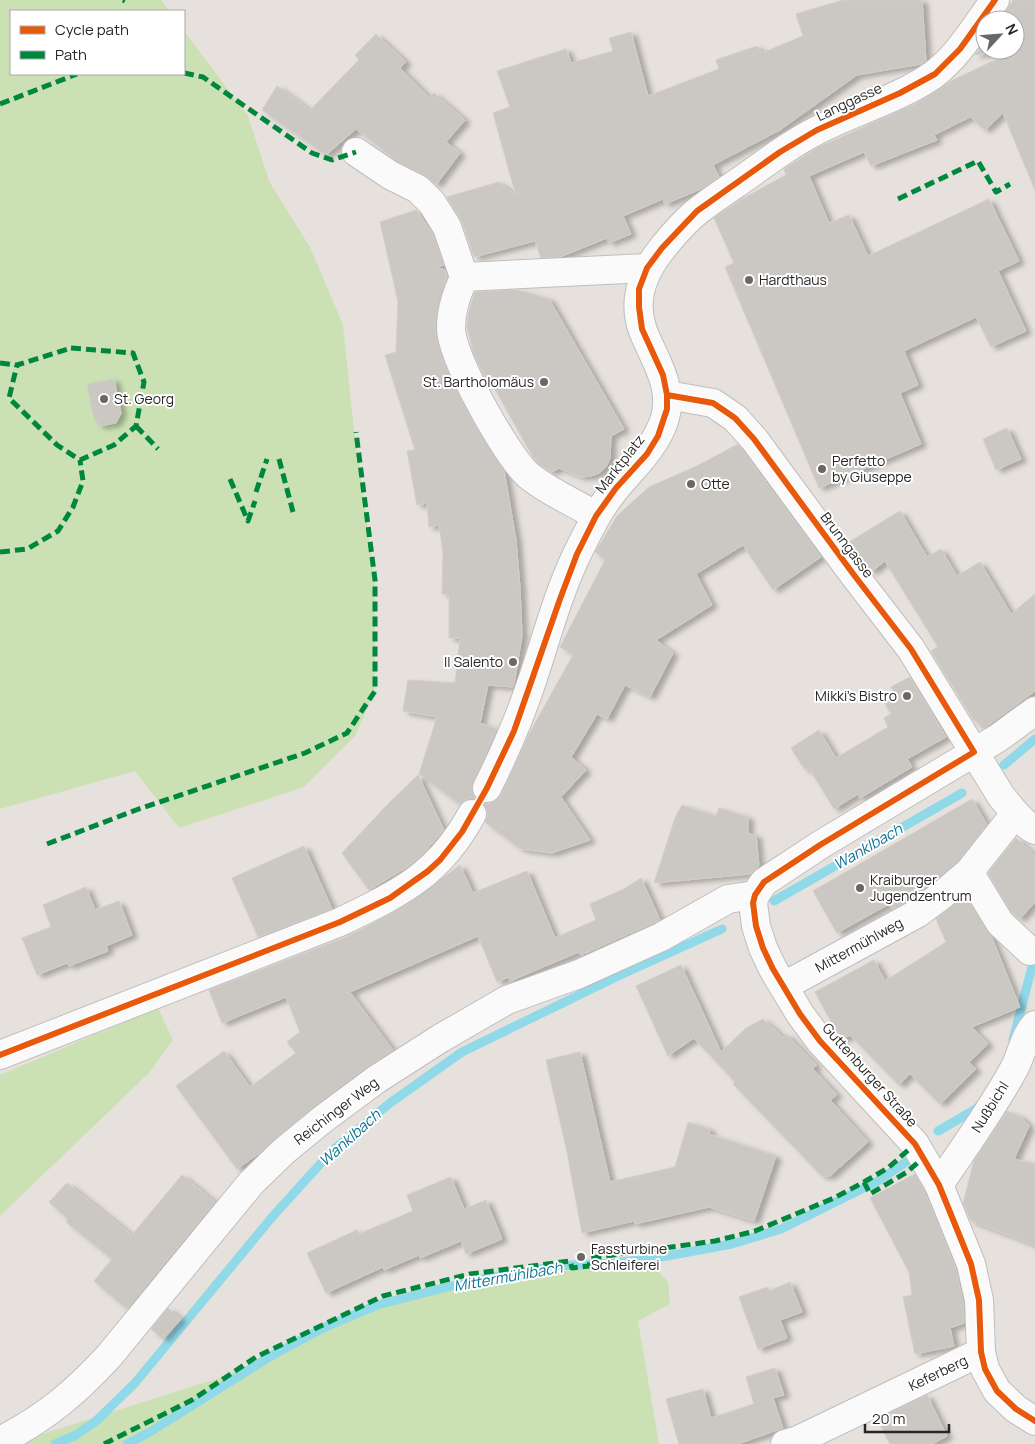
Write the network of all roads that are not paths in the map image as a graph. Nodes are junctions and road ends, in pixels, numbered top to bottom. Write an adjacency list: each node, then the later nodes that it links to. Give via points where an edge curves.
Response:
1 (995, 0): 3 (street, Langgasse, via 960,48 935,74 817,130)
2 (356, 152): 5 (street, via 418,189 432,203 447,227)
3 (697, 211): 4 (street, Marktplatz)
4 (647, 268): 5 (street); 6 (street, Marktplatz, via 639,289 642,329 663,375)
5 (464, 277): 7 (street, via 454,300 451,330 473,390 509,451 527,474)
6 (667, 395): 7 (street, Marktplatz, via 667,409 658,436); 9 (street, Brunngasse, via 713,403 735,418 754,439 911,649)
7 (596, 516): 10 (street, Marktplatz, via 577,554 514,730)
8 (1035, 711): 9 (street)
9 (974, 752): 12 (street, Mittermühlweg, via 1001,796); 14 (street, via 820,845 764,882)
10 (487, 788)
11 (472, 814): 18 (street, via 440,860 390,898 340,922)
12 (1025, 822): 13 (street, Mittermühlweg)
13 (969, 872): 15 (street, via 1000,923); 16 (street, Mittermühlweg, via 918,913)
14 (755, 895): 16 (street, Guttenburger Straße, via 756,926 763,948); 22 (street, Reichinger Weg, via 728,900 661,937 579,974 507,1000 377,1079 284,1151 251,1183 88,1379 56,1407)
15 (1030, 950)
16 (784, 986): 19 (street, Guttenburger Straße, via 820,1041 915,1144)
17 (1035, 1026): 19 (street, Nußbichl, via 984,1119)
18 (0, 1055)
19 (939, 1185): 20 (street, Guttenburger Straße, via 971,1264 979,1300)
20 (981, 1352): 21 (street, Guttenburger Straße, via 984,1369 997,1391); 23 (street, Keferberg)
21 (1035, 1421)
22 (0, 1441)
23 (785, 1444)

